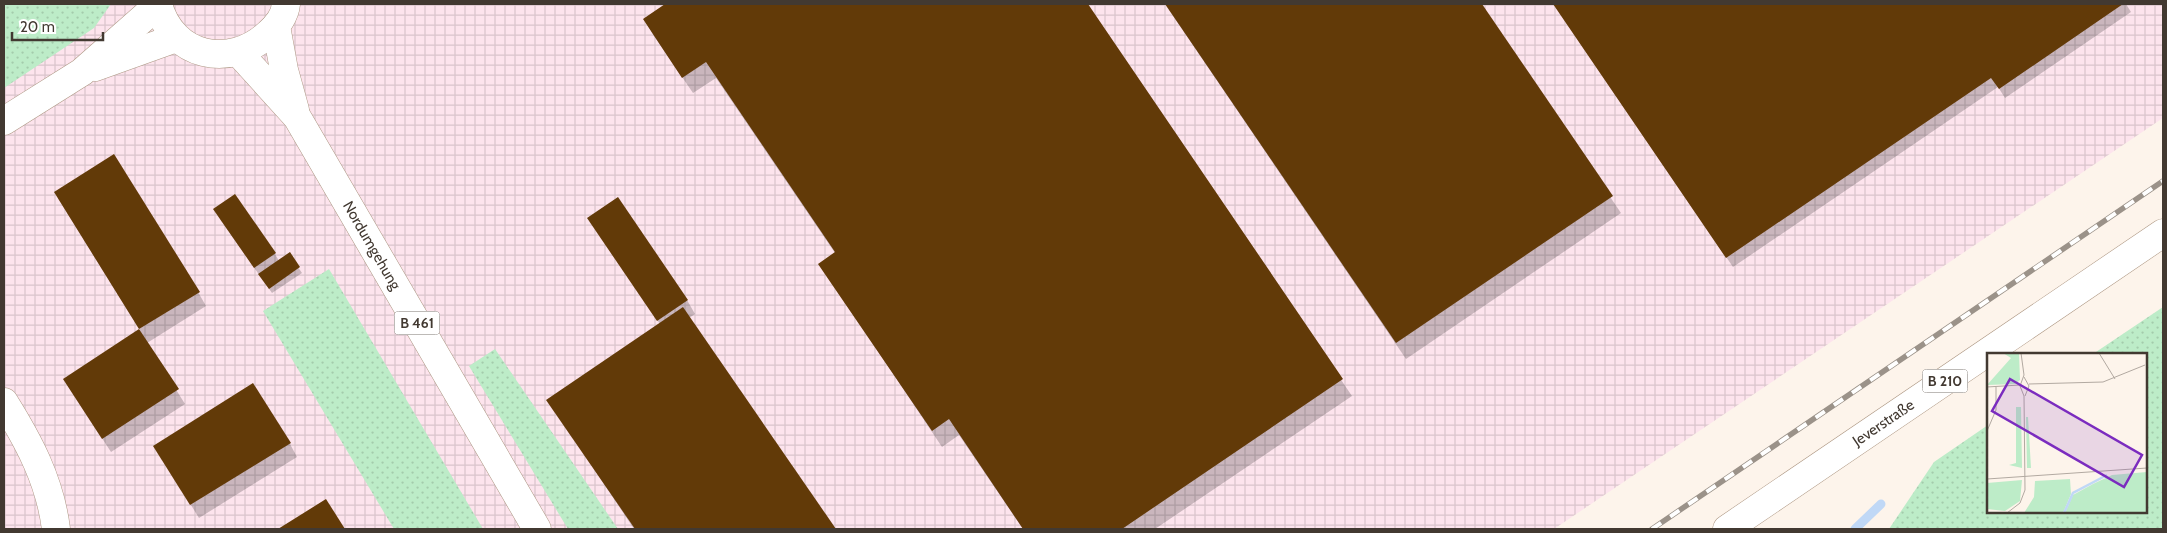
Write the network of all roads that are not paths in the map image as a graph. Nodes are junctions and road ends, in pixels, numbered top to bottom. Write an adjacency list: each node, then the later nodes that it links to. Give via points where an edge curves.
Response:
1 (158, 4): 3 (main road, Nordumgehung, via 165,23); 5 (main road)
2 (281, 15): 4 (main road, Nordumgehung, via 259,43); 6 (main road, Nordumgehung / B 461, via 284,70)
3 (176, 38): 4 (main road, Nordumgehung, via 198,50 218,55); 5 (main road)
4 (239, 53): 6 (main road, Nordumgehung / B 461)
5 (82, 72): 7 (main road)
6 (297, 117): 11 (main road, Nordumgehung / B 461)
7 (4, 121)
8 (2163, 233): 12 (main road, Jeverstraße / B 210)
9 (4, 402): 10 (main road, via 37,461 49,492)
10 (56, 529)
11 (537, 529)
12 (1727, 529)

